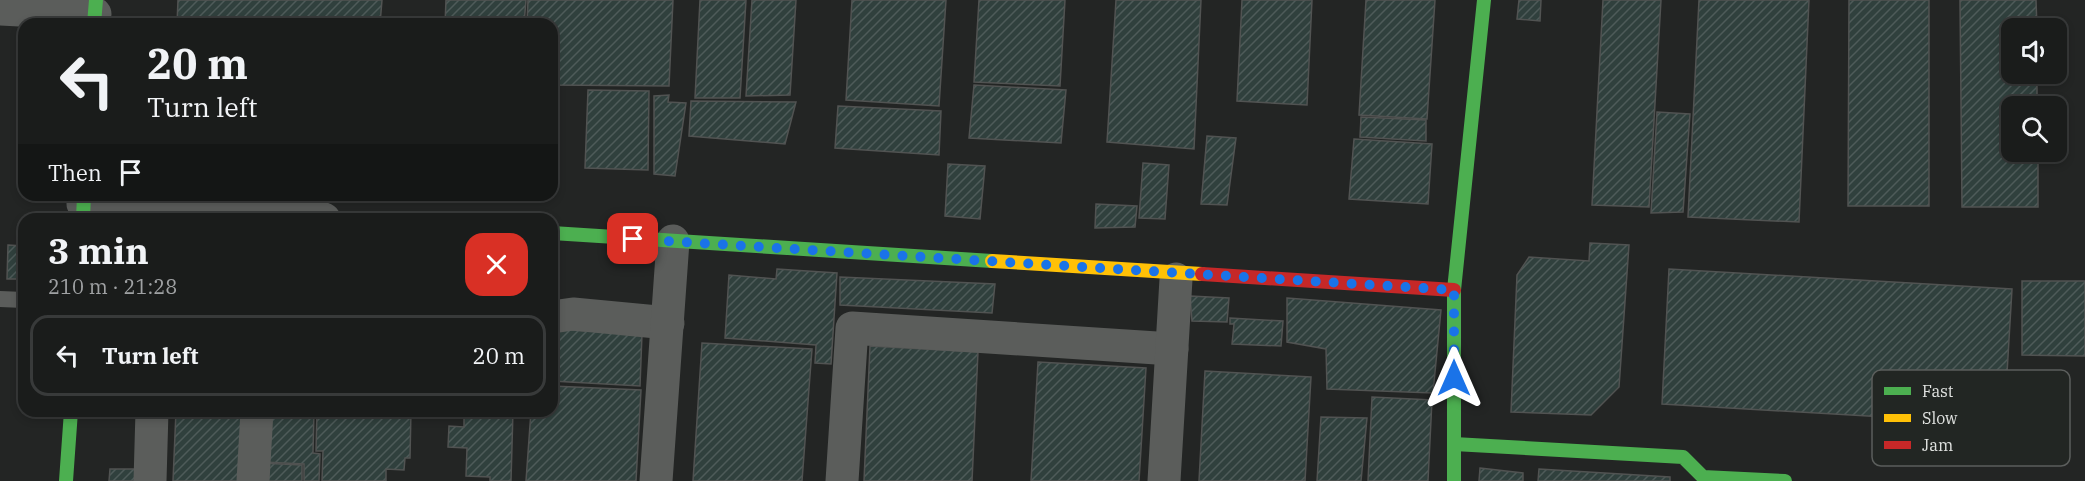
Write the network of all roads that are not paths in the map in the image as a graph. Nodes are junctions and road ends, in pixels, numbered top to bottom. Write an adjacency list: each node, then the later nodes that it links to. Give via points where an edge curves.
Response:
1 (1484, 0): 9 (street)
2 (0, 9): 3 (street)
3 (95, 13)
4 (83, 206): 5 (street)
5 (213, 213)
6 (558, 234): 7 (street)
7 (673, 241): 9 (street); 13 (street)
8 (1176, 279): 14 (street)
9 (1454, 290): 18 (street)
10 (0, 299): 11 (lane)
11 (18, 300)
12 (558, 316): 13 (street, via 573,314)
13 (668, 323): 22 (street)
14 (1172, 349): 23 (street, via 852,328); 24 (street)
15 (71, 417): 19 (street)
16 (152, 417): 20 (street)
17 (258, 417): 21 (street)
18 (1454, 444): 25 (street); 26 (street, via 1683,457 1703,477)
19 (66, 481)
20 (150, 481)
21 (253, 481)
22 (656, 481)
23 (842, 481)
24 (1164, 481)
25 (1454, 481)
26 (1785, 481)

